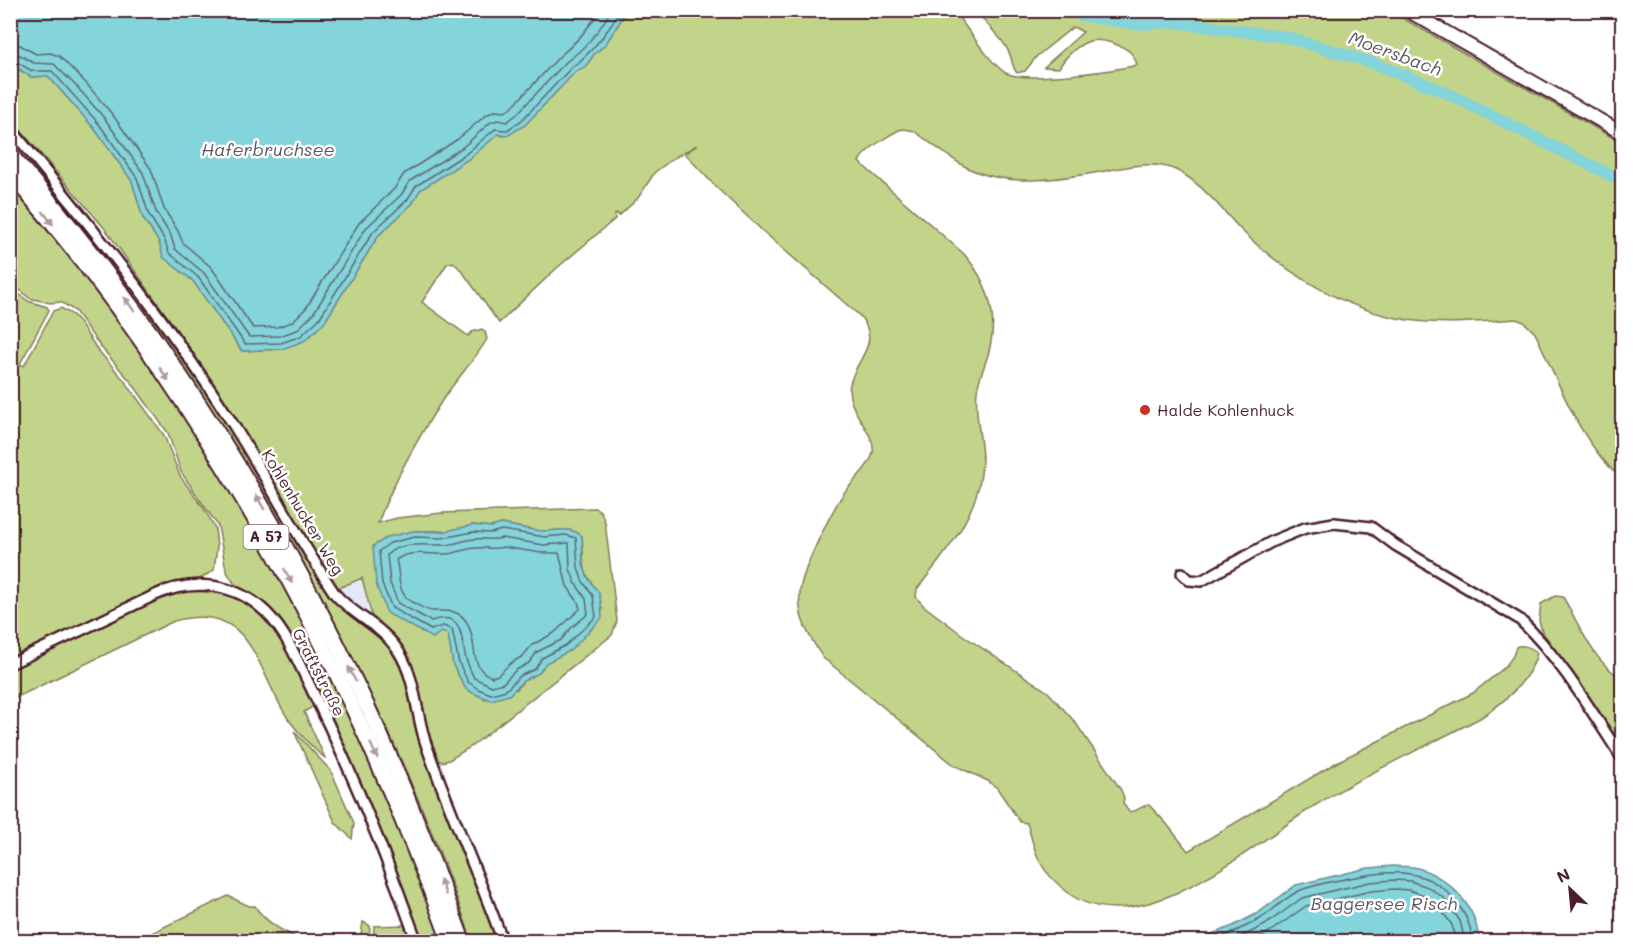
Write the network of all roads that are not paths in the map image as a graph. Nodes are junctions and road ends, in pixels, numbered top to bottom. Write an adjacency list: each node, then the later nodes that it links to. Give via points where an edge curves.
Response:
1 (1407, 10): 3 (main road)
2 (10, 128): 12 (street, Kohlenhucker Weg, via 111,249 194,364 335,594 379,629 399,652 408,671 427,748)
3 (1623, 133)
4 (10, 154): 11 (highway, A 57, one-way to 4, via 418,822 365,702 286,549 228,449 156,341)
5 (10, 173): 10 (highway, A 57, one-way to 10, via 92,273 162,371 277,556 326,648 383,770)
6 (1182, 573): 8 (street, via 1189,580 1200,581 1305,528 1334,523 1371,527 1519,619 1551,655)
7 (10, 664): 9 (street, Graftstraße, via 176,587 218,586 252,600 280,628 314,694 373,825)
8 (1623, 758)
9 (417, 942)
10 (450, 942)
11 (463, 942)
12 (503, 942)

